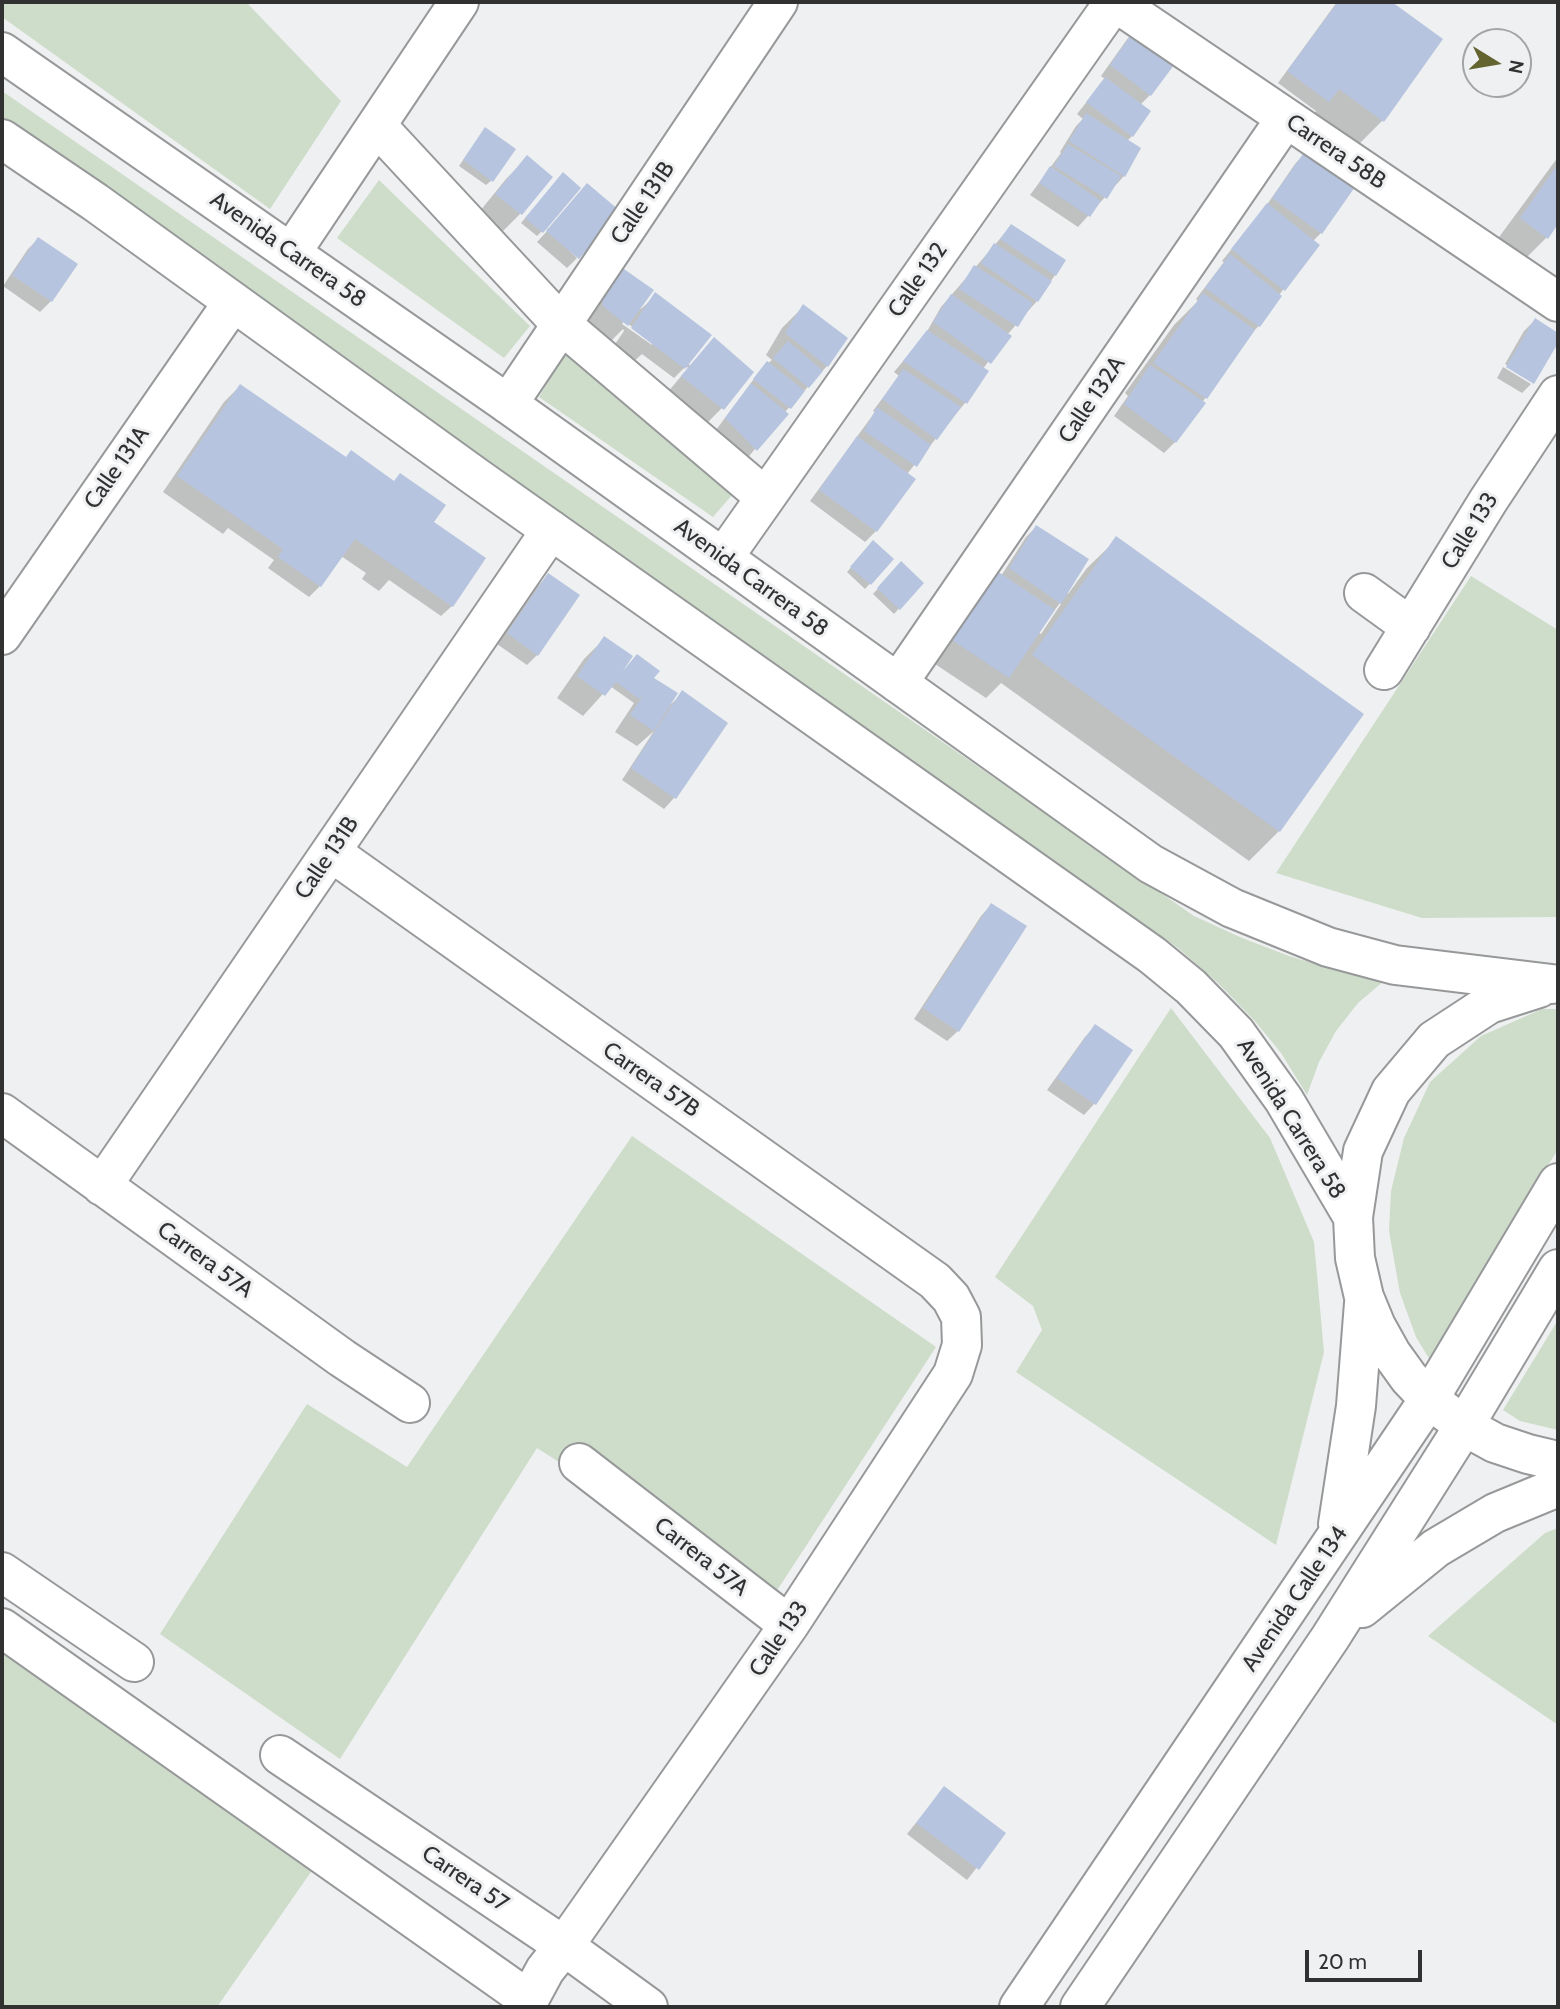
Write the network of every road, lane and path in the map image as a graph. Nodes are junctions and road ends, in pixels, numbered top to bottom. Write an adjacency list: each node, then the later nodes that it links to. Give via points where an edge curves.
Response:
1 (459, 2): 6 (street)
2 (778, 2): 11 (street, Calle 131B)
3 (1114, 2): 5 (street, Carrera 58B); 15 (street, Calle 132)
4 (2, 52): 8 (street, Avenida Carrera 58)
5 (1286, 118): 10 (street, Carrera 58B); 22 (street, Calle 132A)
6 (377, 126): 8 (street); 11 (street)
7 (2, 139): 9 (street, Avenida Carrera 58)
8 (291, 253): 13 (street, Avenida Carrera 58)
9 (233, 302): 16 (street, Avenida Carrera 58); 20 (street, Calle 131A)
10 (1558, 302)
11 (561, 324): 13 (street, Calle 131B); 15 (street)
12 (1558, 395): 14 (street, Calle 133)
13 (508, 404): 17 (street, Avenida Carrera 58)
14 (1545, 445): 19 (street, Calle 133)
15 (765, 497): 17 (street, Calle 132)
16 (551, 530): 23 (street, Calle 131B); 28 (street, Avenida Carrera 58, via 1153,955 1191,987 1236,1032 1284,1100)
17 (723, 558): 22 (street, Avenida Carrera 58)
18 (1364, 593): 19 (street)
19 (1410, 626): 21 (street, Calle 133)
20 (2, 635)
21 (1384, 670)
22 (898, 682): 24 (street, Avenida Carrera 58, via 1151,864 1232,908 1328,947 1395,965)
23 (331, 852): 27 (street, Calle 131B); 31 (street, Carrera 57B, via 935,1282)
24 (1555, 983): 28 (street, via 1489,1004 1434,1041 1391,1091 1363,1151)
25 (2, 1113): 27 (street, Carrera 57A)
26 (1558, 1183): 32 (street, Avenida Calle 134)
27 (102, 1186): 33 (street, Carrera 57A)
28 (1353, 1217): 30 (street, via 1354,1258)
29 (1558, 1269): 34 (street, Avenida Calle 134)
30 (1364, 1297): 32 (street, via 1391,1353); 38 (street, via 1356,1406)
31 (961, 1317): 40 (street, Calle 133, via 962,1345 953,1374)
32 (1429, 1399): 34 (street); 38 (street, Avenida Calle 134)
33 (410, 1403)
34 (1464, 1426): 35 (street, via 1495,1443); 42 (street, Avenida Calle 134)
35 (1558, 1461)
36 (579, 1463): 40 (street, Carrera 57A)
37 (1558, 1487): 42 (street, via 1495,1513 1436,1548)
38 (1335, 1539): 48 (street, Avenida Calle 134)
39 (2, 1572): 43 (street)
40 (789, 1625): 45 (street, Calle 133)
41 (2, 1628): 46 (street)
42 (1329, 1638): 49 (street, Avenida Calle 134)
43 (134, 1662)
44 (280, 1755): 45 (street, Carrera 57)
45 (564, 1946): 46 (street, Calle 133); 47 (street, Carrera 57)
46 (527, 2004)
47 (648, 2007)
48 (1019, 2007)
49 (1080, 2007)

